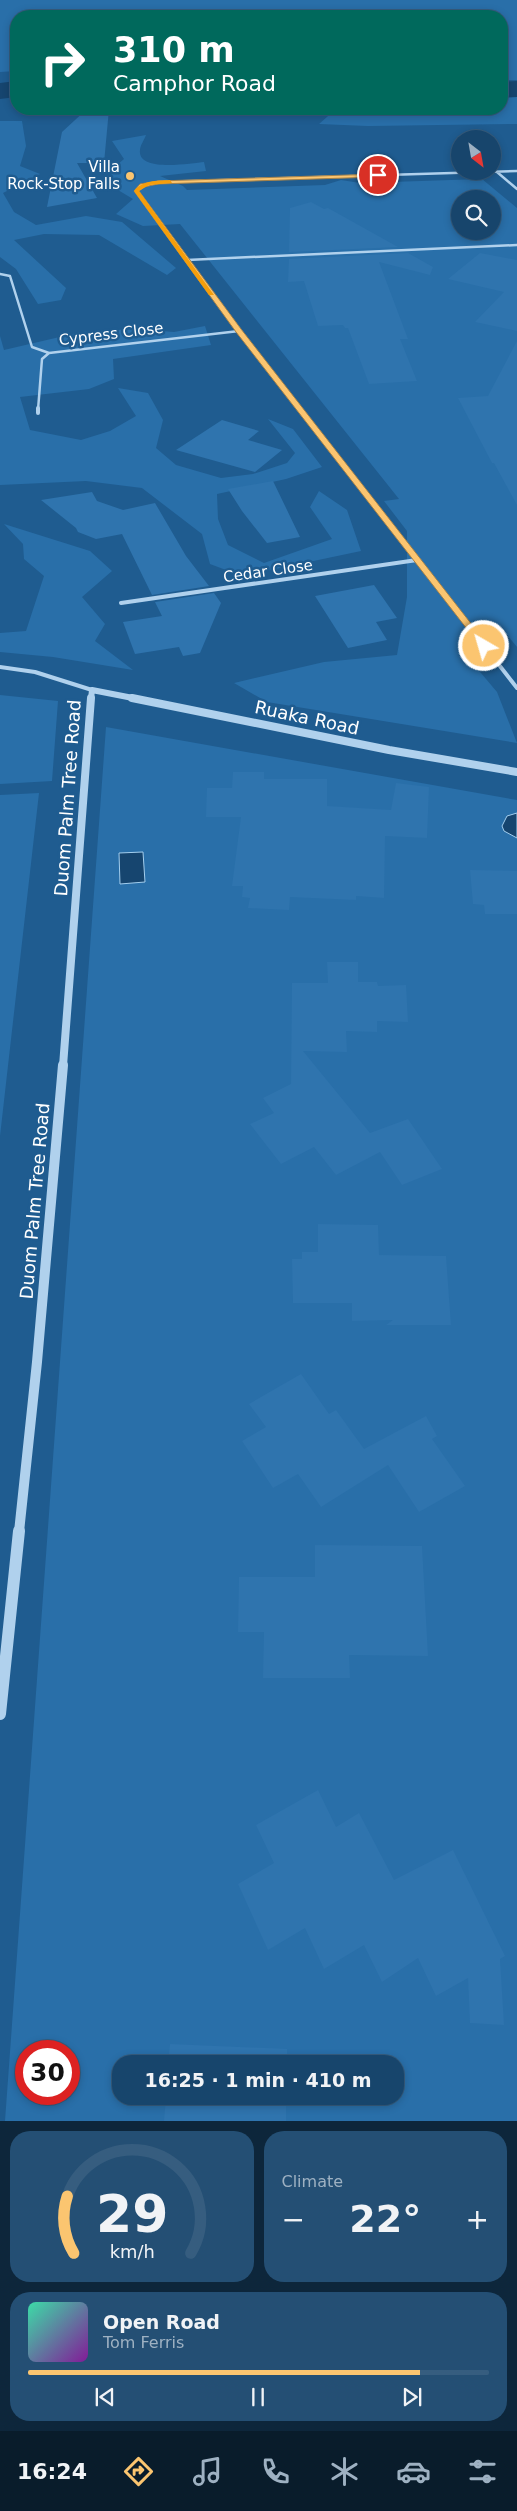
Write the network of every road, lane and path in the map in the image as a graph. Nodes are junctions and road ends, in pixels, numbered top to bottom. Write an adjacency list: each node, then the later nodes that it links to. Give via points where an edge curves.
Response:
1 (517, 171): 2 (street)
2 (501, 172)
3 (451, 173): 7 (street, via 158,182 142,186 136,191)
4 (501, 175): 5 (street)
5 (517, 189)
6 (517, 245): 7 (street)
7 (187, 260): 9 (street)
8 (0, 274): 10 (street, via 10,276 32,347)
9 (238, 331): 10 (street, Cypress Close); 12 (street)
10 (49, 353): 11 (street, Cypress Close, via 42,359)
11 (38, 413)
12 (417, 560): 13 (street, Cedar Close); 15 (street)
13 (122, 603)
14 (0, 667): 16 (street, via 35,672)
15 (517, 688)
16 (92, 690): 17 (street, Ruaka Road, via 389,750); 18 (street, Duom Palm Tree Road, via 39,1342)
17 (517, 772)
18 (0, 1714)

